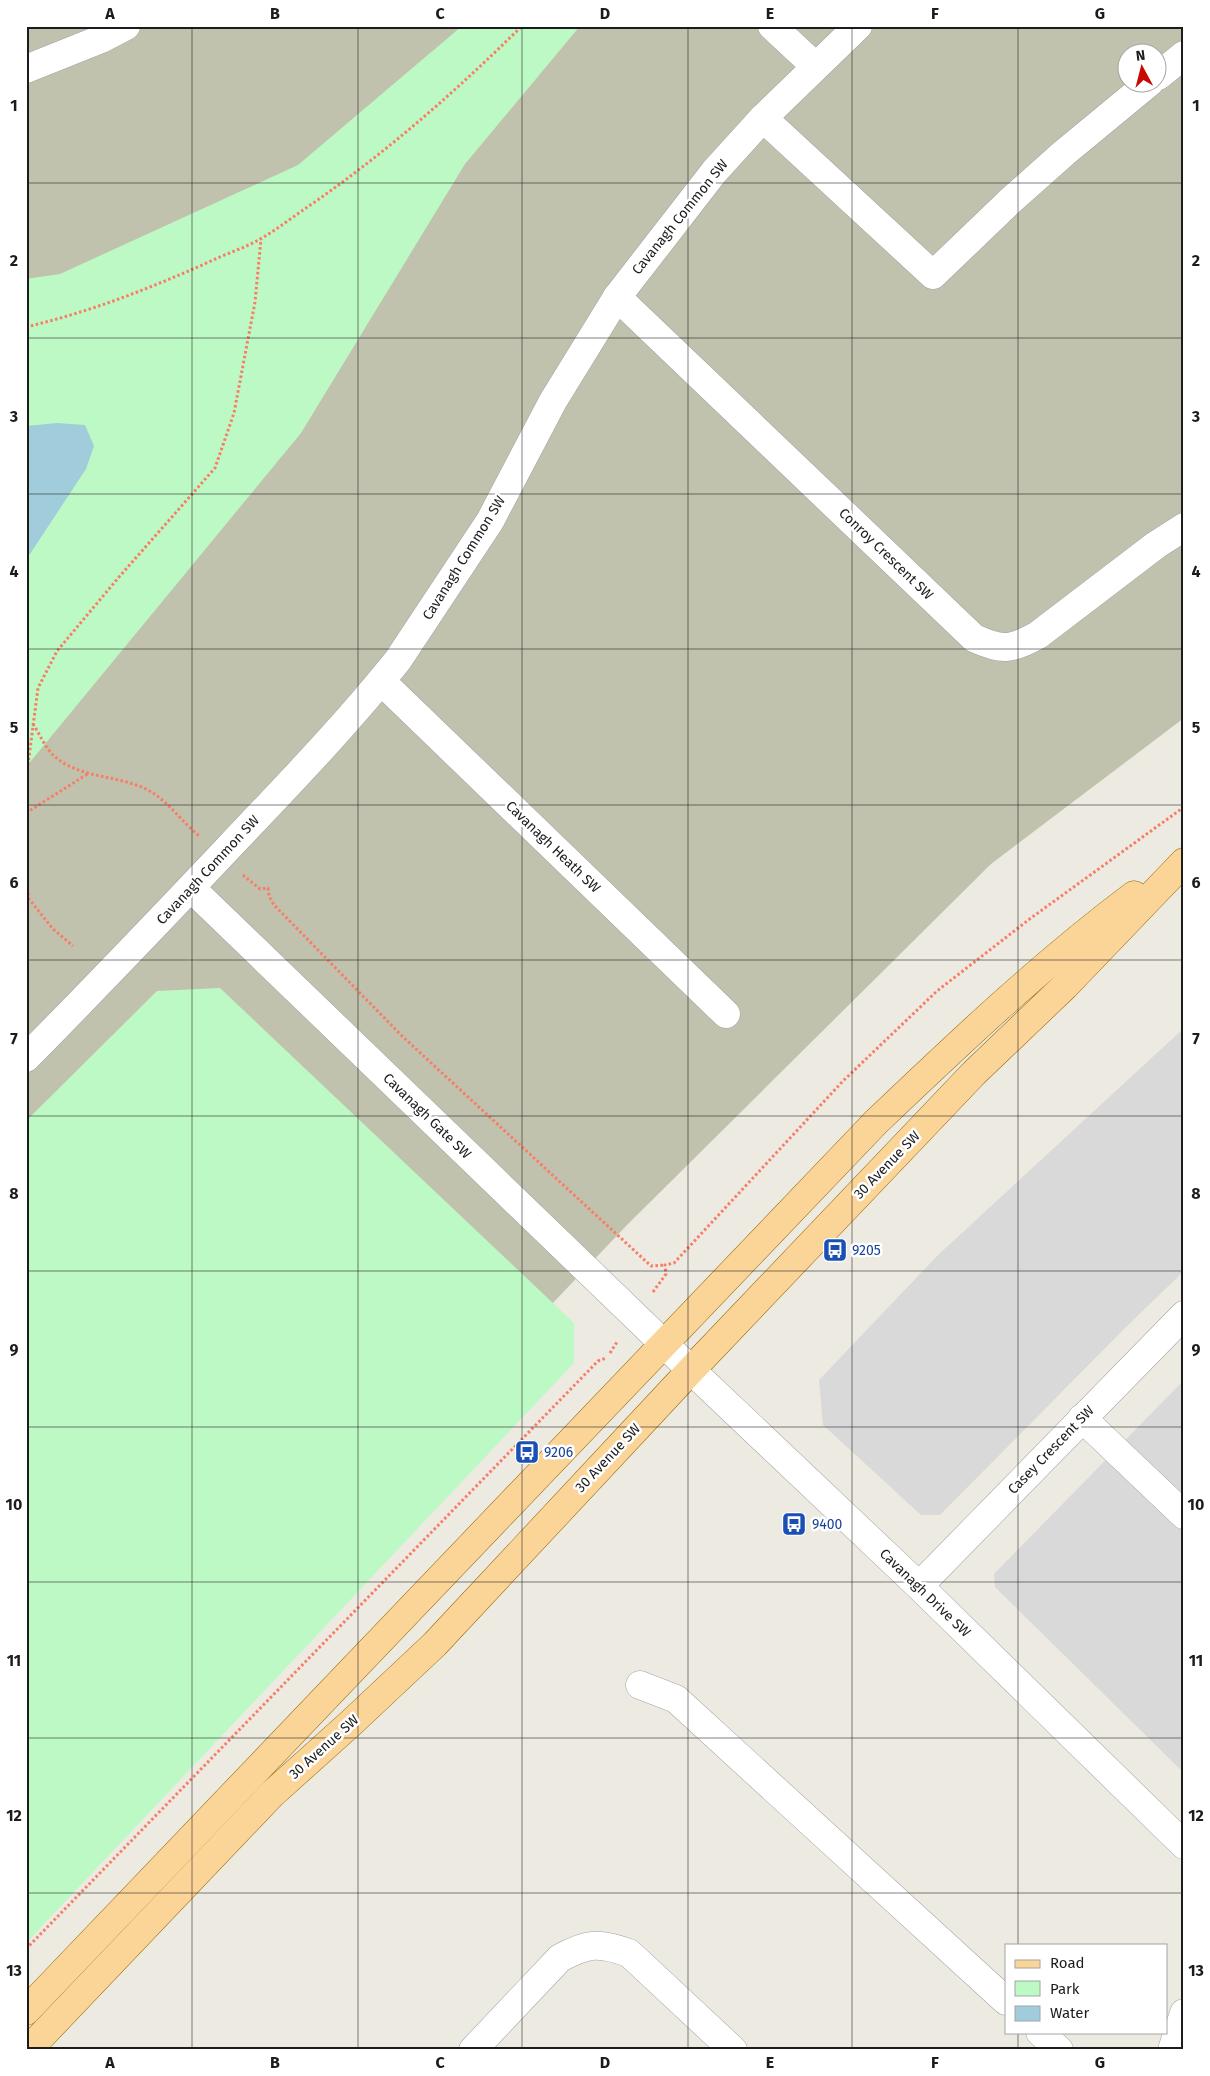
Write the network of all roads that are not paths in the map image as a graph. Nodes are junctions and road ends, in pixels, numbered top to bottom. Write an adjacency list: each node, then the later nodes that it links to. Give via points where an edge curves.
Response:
1 (126, 26): 7 (street)
2 (772, 26): 5 (street)
3 (858, 26): 5 (street, Cavanagh Common SW)
4 (1184, 55): 6 (street)
5 (815, 66): 9 (street, Cavanagh Common SW)
6 (1168, 68)
7 (26, 70)
8 (1138, 92): 9 (street, via 1010,201 933,275)
9 (763, 118): 10 (street, Cavanagh Common SW, via 714,172)
10 (617, 297): 11 (street, Conroy Crescent SW, via 974,638 993,646 1020,646 1038,636); 12 (street, Cavanagh Common SW, via 553,401 490,521)
11 (1184, 527)
12 (381, 681): 14 (street, Cavanagh Common SW); 15 (street, Cavanagh Heath SW)
13 (1184, 860): 18 (main road, 30 Avenue SW, via 1102,919 989,1014 876,1122); 19 (main road, 30 Avenue SW, via 1065,986 974,1073)
14 (191, 888): 16 (street, Cavanagh Common SW); 18 (street, Cavanagh Gate SW)
15 (726, 1014)
16 (26, 1058)
17 (1184, 1315): 20 (street, Casey Crescent SW)
18 (664, 1343): 19 (street, Cavanagh Drive SW); 26 (main road, 30 Avenue SW)
19 (691, 1370): 22 (street, Cavanagh Drive SW); 29 (main road, 30 Avenue SW, via 434,1644 272,1794)
20 (1082, 1418): 21 (street); 22 (street, Casey Crescent SW)
21 (1184, 1515)
22 (919, 1586): 24 (street, Cavanagh Drive SW)
23 (640, 1685): 25 (street, via 676,1699)
24 (1184, 1845)
25 (1005, 2000)
26 (26, 2011)
27 (1184, 2014): 33 (street)
28 (1042, 2034): 32 (street)
29 (28, 2050)
30 (473, 2050): 31 (street, via 560,1958 598,1944 630,1952)
31 (733, 2050)
32 (1059, 2050)
33 (1172, 2050)

